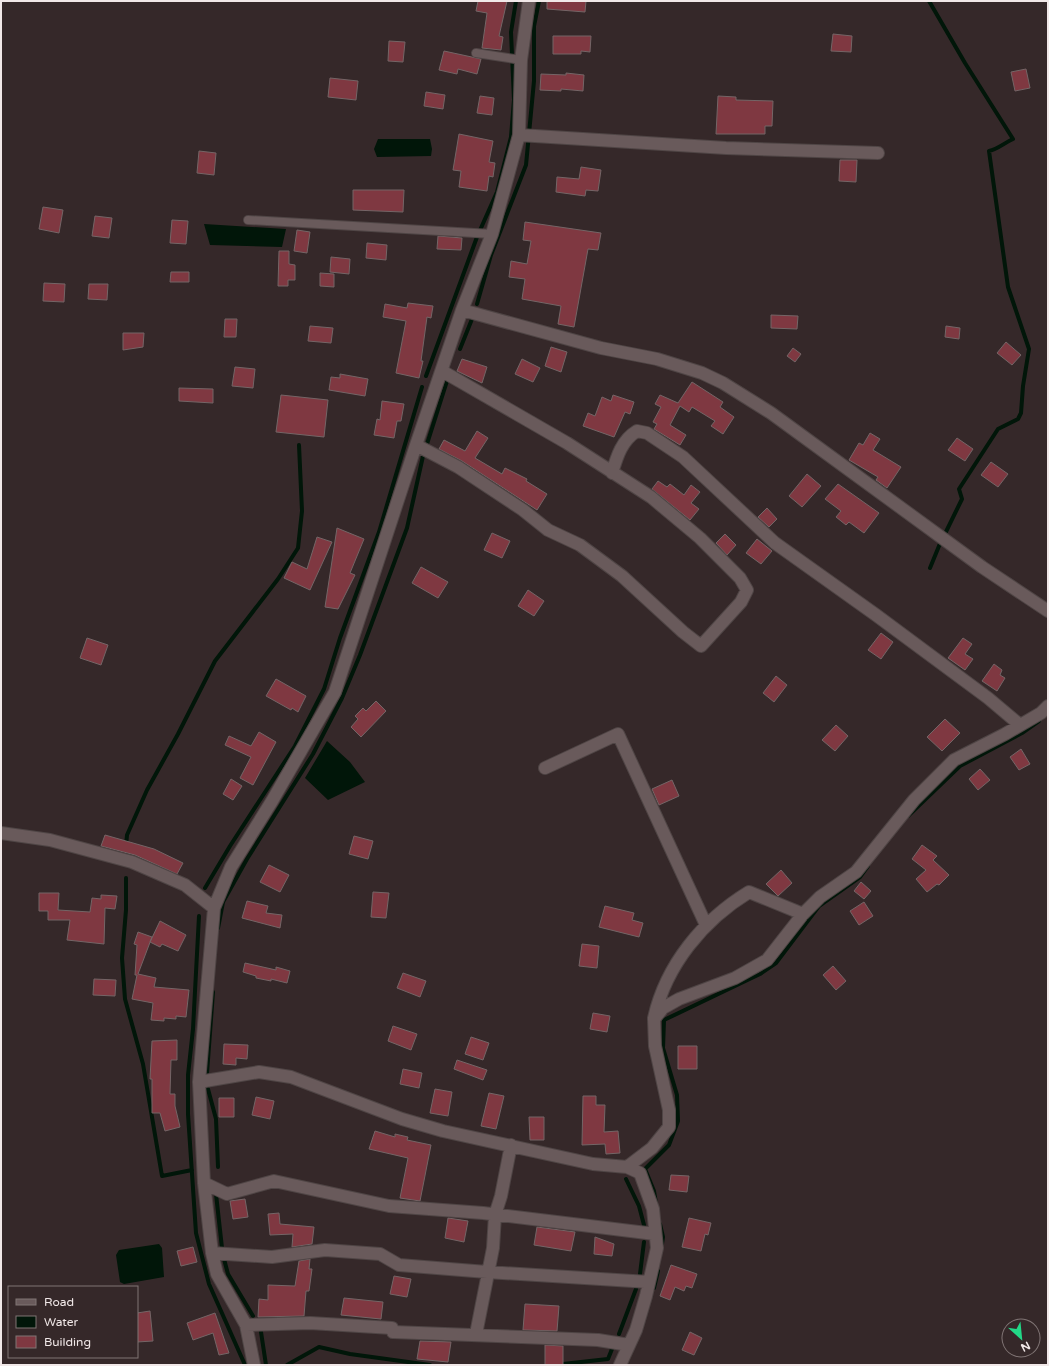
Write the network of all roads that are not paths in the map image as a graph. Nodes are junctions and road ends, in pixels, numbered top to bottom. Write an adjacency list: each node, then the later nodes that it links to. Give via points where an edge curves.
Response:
1 (529, 1): 3 (street)
2 (476, 53): 3 (lane)
3 (514, 59): 4 (street)
4 (525, 136): 5 (street, via 726,148); 7 (street)
5 (878, 153)
6 (248, 220): 7 (lane)
7 (486, 234): 8 (street)
8 (462, 310): 9 (street); 12 (street, via 601,348 657,359 702,373 723,383 771,413 982,567)
9 (442, 371): 10 (street); 11 (street, via 567,443)
10 (416, 445): 11 (street, via 458,467 524,510 548,530 580,545 622,576 701,646 741,602 747,590 740,578 700,538 650,497); 17 (street, via 335,692 231,867)
11 (612, 473): 14 (street, via 627,437 637,431 647,433 683,457 775,543 988,698)
12 (1048, 611)
13 (1048, 706): 14 (street)
14 (1020, 725): 18 (street, via 954,760 914,800 856,872 820,897)
15 (545, 768): 19 (street, via 618,734)
16 (1, 833): 17 (street, via 50,840 132,862 185,885)
17 (214, 908): 21 (street)
18 (803, 914): 19 (street, via 749,892); 20 (street, via 767,960 735,978 679,999 663,1008)
19 (706, 925): 20 (street, via 671,971 659,996)
20 (654, 1019): 23 (street, via 655,1046 669,1110 669,1127 652,1148)
21 (199, 1082): 22 (street, via 259,1072 290,1077 402,1119); 24 (street)
22 (511, 1145): 23 (street, via 593,1164); 25 (street)
23 (627, 1167): 26 (street, via 640,1173 653,1209)
24 (204, 1183): 25 (street, via 227,1194 274,1181 389,1206); 27 (street)
25 (495, 1215): 26 (street); 28 (street)
26 (655, 1234): 29 (street, via 656,1248)
27 (212, 1253): 28 (street, via 272,1257 325,1250 380,1254 399,1265); 30 (street, via 217,1274)
28 (487, 1272): 29 (street); 31 (street)
29 (649, 1282): 32 (street, via 636,1330)
30 (246, 1325): 31 (street, via 310,1323 392,1328 393,1332); 33 (street)
31 (476, 1334): 32 (street, via 598,1340)
32 (629, 1345): 34 (street)
33 (254, 1365)
34 (620, 1365)

